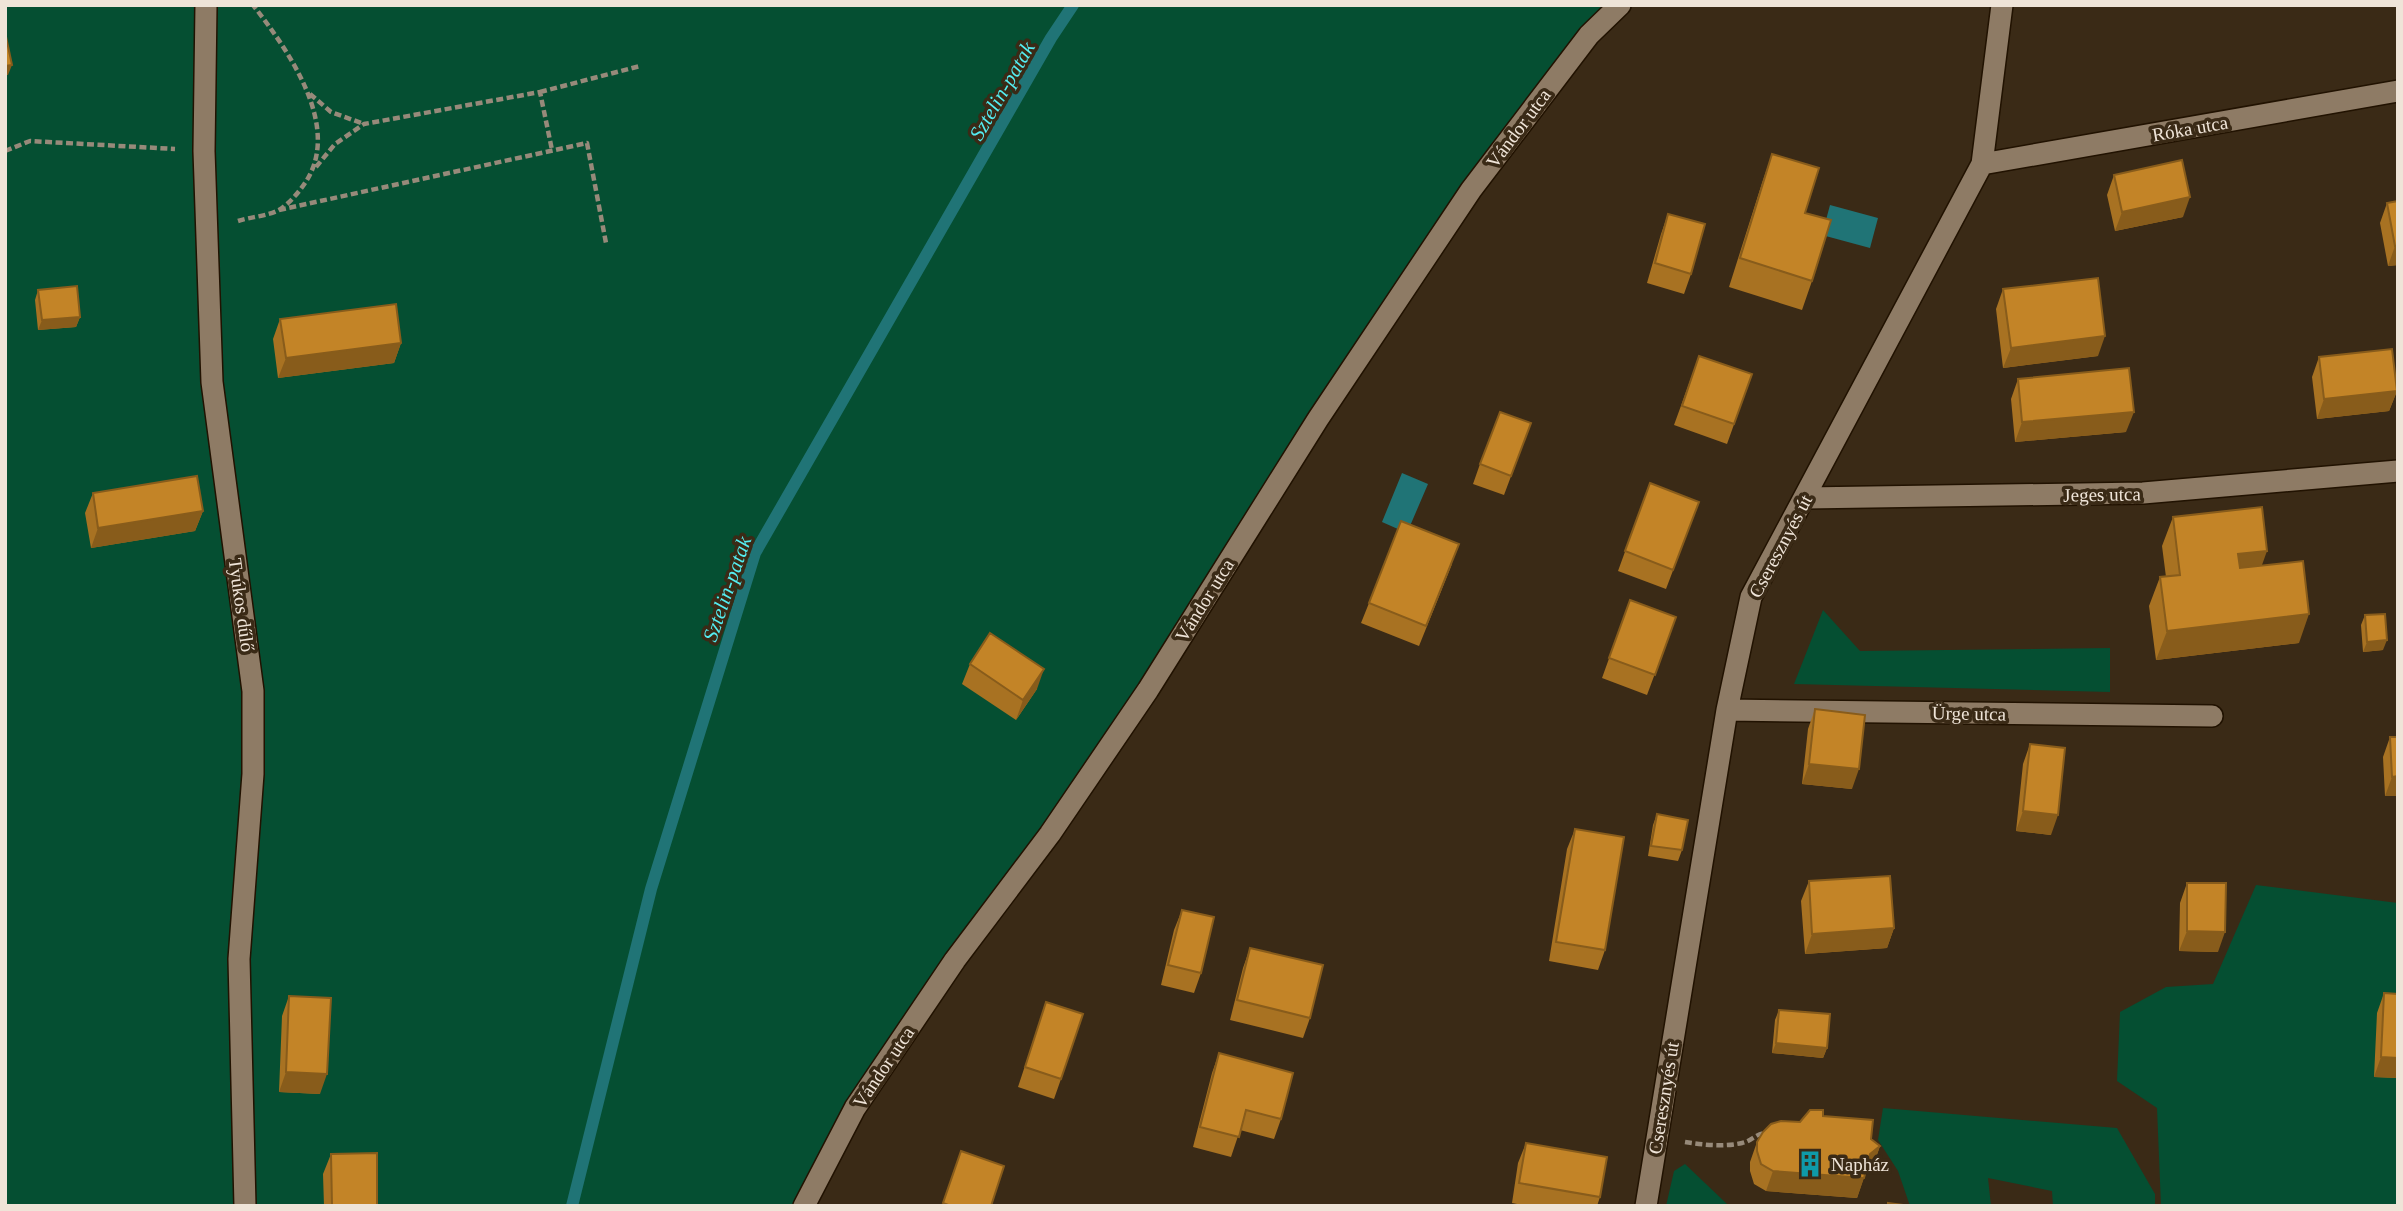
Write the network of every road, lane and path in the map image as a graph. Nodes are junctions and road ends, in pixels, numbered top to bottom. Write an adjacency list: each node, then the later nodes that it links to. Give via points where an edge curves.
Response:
1 (206, 5): 12 (street, Tyúkos dűlő)
2 (253, 5): 8 (path, via 280,40)
3 (1620, 5): 25 (street, Vándor utca, via 1589,35 1471,190 1318,419 1148,690 855,1108)
4 (2002, 5): 13 (street, Cseresznyés út)
5 (640, 66): 6 (path)
6 (540, 92): 9 (path); 10 (path)
7 (2398, 92): 13 (street, Róka utca)
8 (309, 93): 9 (path, via 331,112); 14 (path, via 319,141)
9 (364, 124): 14 (path, via 335,144)
10 (552, 150): 15 (path); 17 (path, via 587,143)
11 (5, 151): 12 (path, via 30,141)
12 (204, 151): 16 (street, Tyúkos dűlő)
13 (1982, 164): 19 (street, Cseresznyés út)
14 (314, 170): 15 (path)
15 (279, 210): 16 (path)
16 (206, 229): 24 (street, Tyúkos dűlő, via 212,382 253,691 253,774 239,959)
17 (606, 243)
18 (2398, 471): 19 (street, Jeges utca, via 2143,493)
19 (1805, 498): 20 (street, Cseresznyés út, via 1751,597)
20 (1727, 709): 21 (street, Ürge utca); 23 (street, Cseresznyés út)
21 (2211, 716)
22 (1777, 1133): 23 (path, via 1759,1133 1745,1143)
23 (1656, 1139): 26 (street, Cseresznyés út)
24 (245, 1206)
25 (804, 1206)
26 (1646, 1206)

